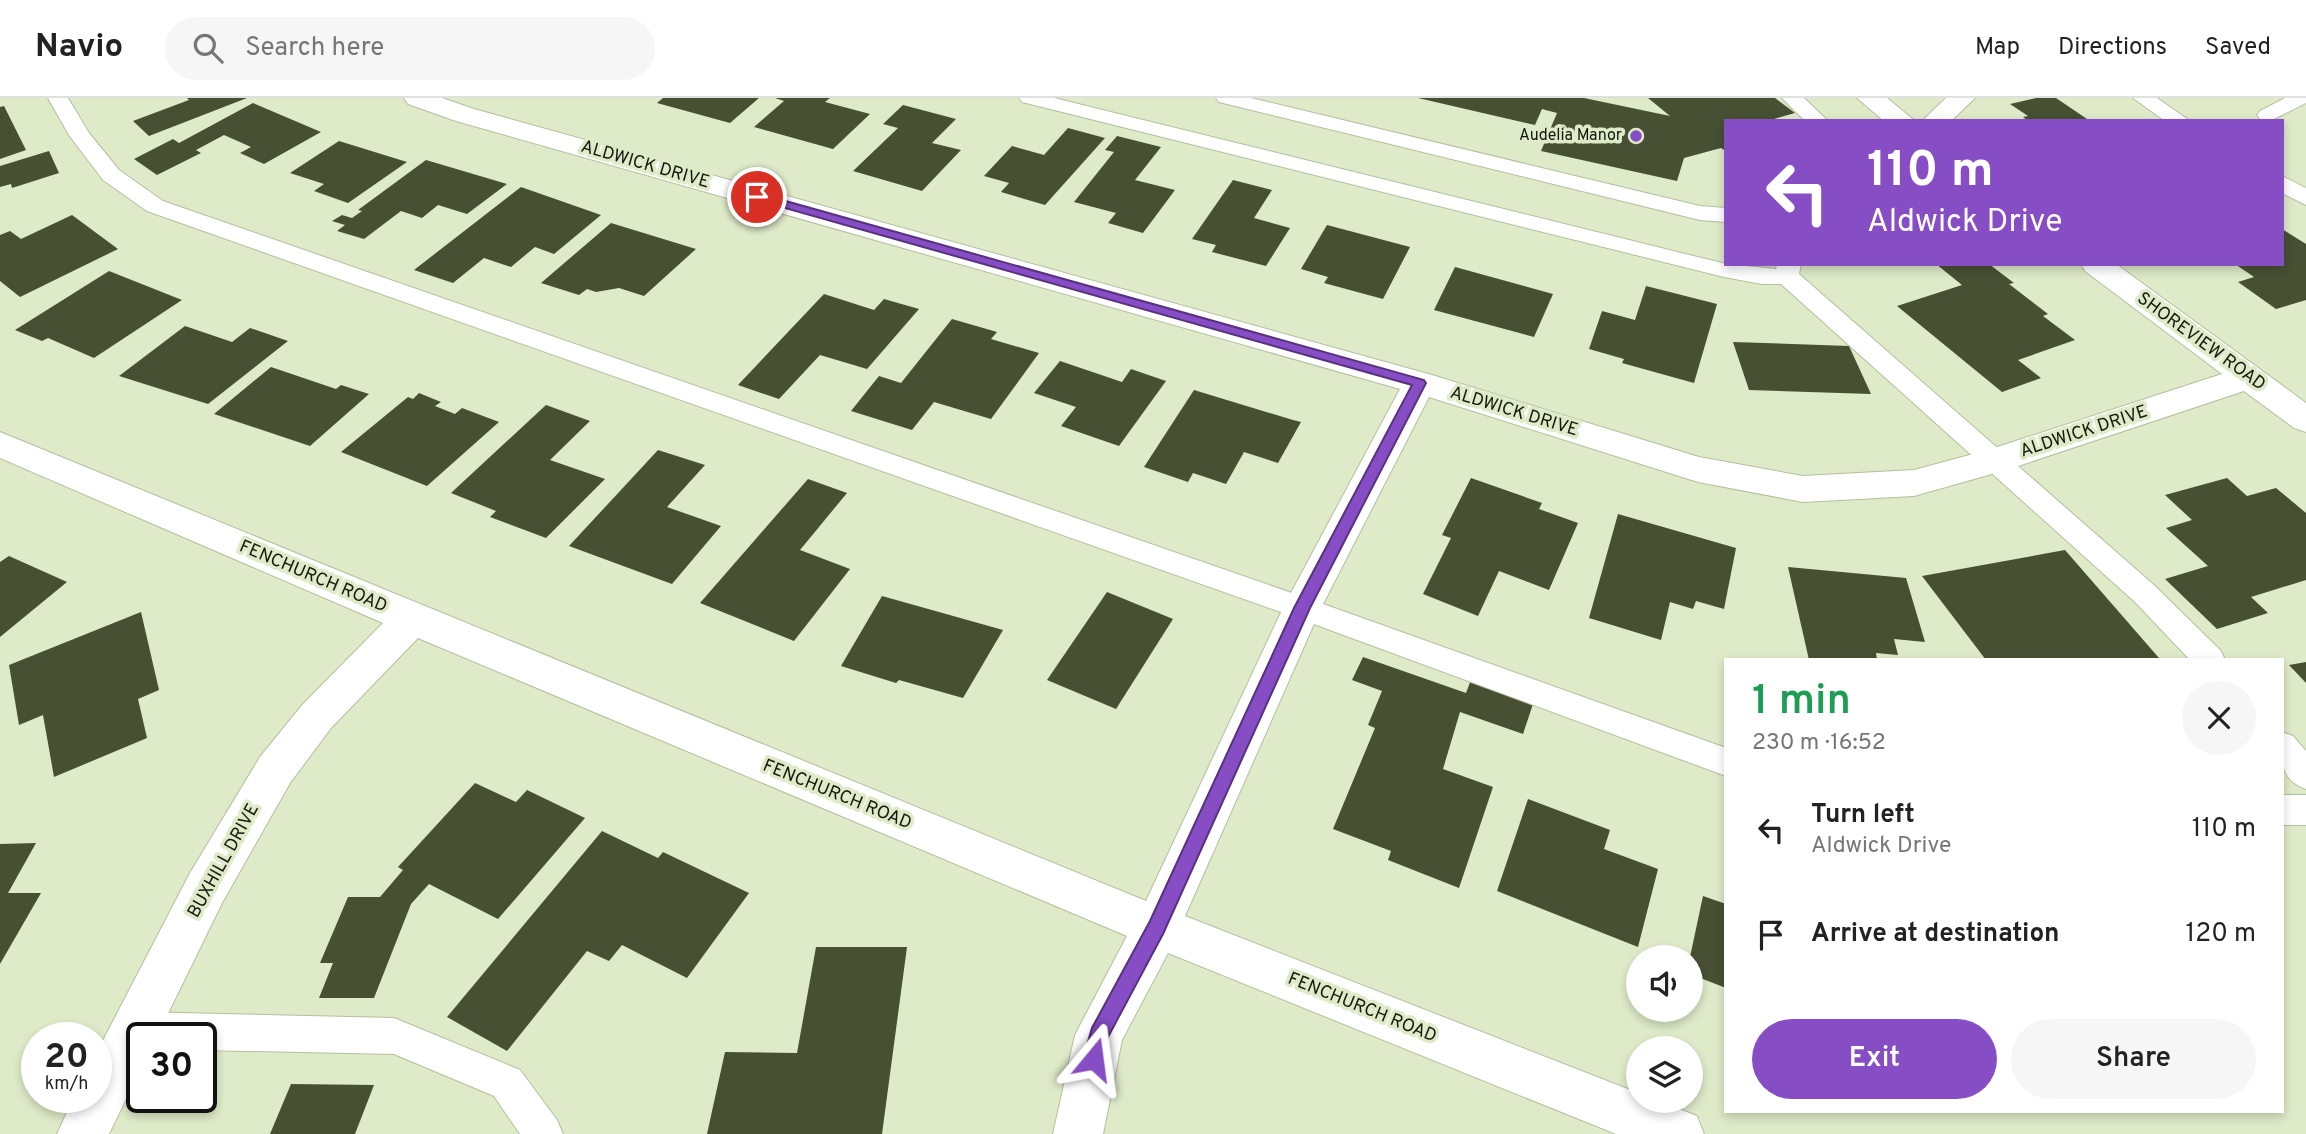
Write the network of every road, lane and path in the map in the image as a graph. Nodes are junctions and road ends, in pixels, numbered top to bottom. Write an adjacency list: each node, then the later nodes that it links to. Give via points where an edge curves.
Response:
1 (58, 98): 25 (lane, via 111,175 155,206)
2 (417, 98): 21 (street, ALDWICK DRIVE)
3 (1029, 98): 19 (lane, via 1724,270 1762,277)
4 (1226, 98): 17 (lane, via 1700,213)
5 (1792, 98): 11 (lane)
6 (1870, 98): 12 (street)
7 (1962, 98): 13 (street)
8 (2143, 98): 14 (lane)
9 (2301, 98): 10 (lane)
10 (2267, 115)
11 (1816, 119)
12 (1899, 119)
13 (1938, 119)
14 (2177, 119)
15 (2284, 184): 16 (lane)
16 (2306, 198)
17 (1724, 215)
18 (2099, 266): 20 (street, SHOREVIEW ROAD)
19 (1788, 270): 24 (lane)
20 (2250, 377): 22 (street, SHOREVIEW ROAD); 24 (street, ALDWICK DRIVE)
21 (1420, 383): 24 (street, ALDWICK DRIVE, via 1698,469 1803,489 1914,483); 25 (street)
22 (2306, 420)
23 (0, 444): 26 (street, FENCHURCH ROAD)
24 (1994, 461): 27 (lane, via 2145,594)
25 (1302, 608): 29 (lane); 33 (street)
26 (412, 620): 33 (street, FENCHURCH ROAD); 34 (street, BUXHILL DRIVE, via 317,716 275,770 206,888)
27 (2208, 658)
28 (2284, 748): 30 (lane)
29 (1724, 761)
30 (2306, 775)
31 (2284, 810): 32 (lane)
32 (2306, 810)
33 (1157, 927): 37 (street, FENCHURCH ROAD); 40 (street, via 1099,1035)
34 (139, 1022)
35 (217, 1032): 39 (lane, via 394,1035 507,1083)
36 (126, 1048): 38 (street, BUXHILL DRIVE)
37 (1609, 1121): 41 (street, FENCHURCH ROAD)
38 (82, 1134)
39 (543, 1134)
40 (1078, 1134)
41 (1678, 1134)

